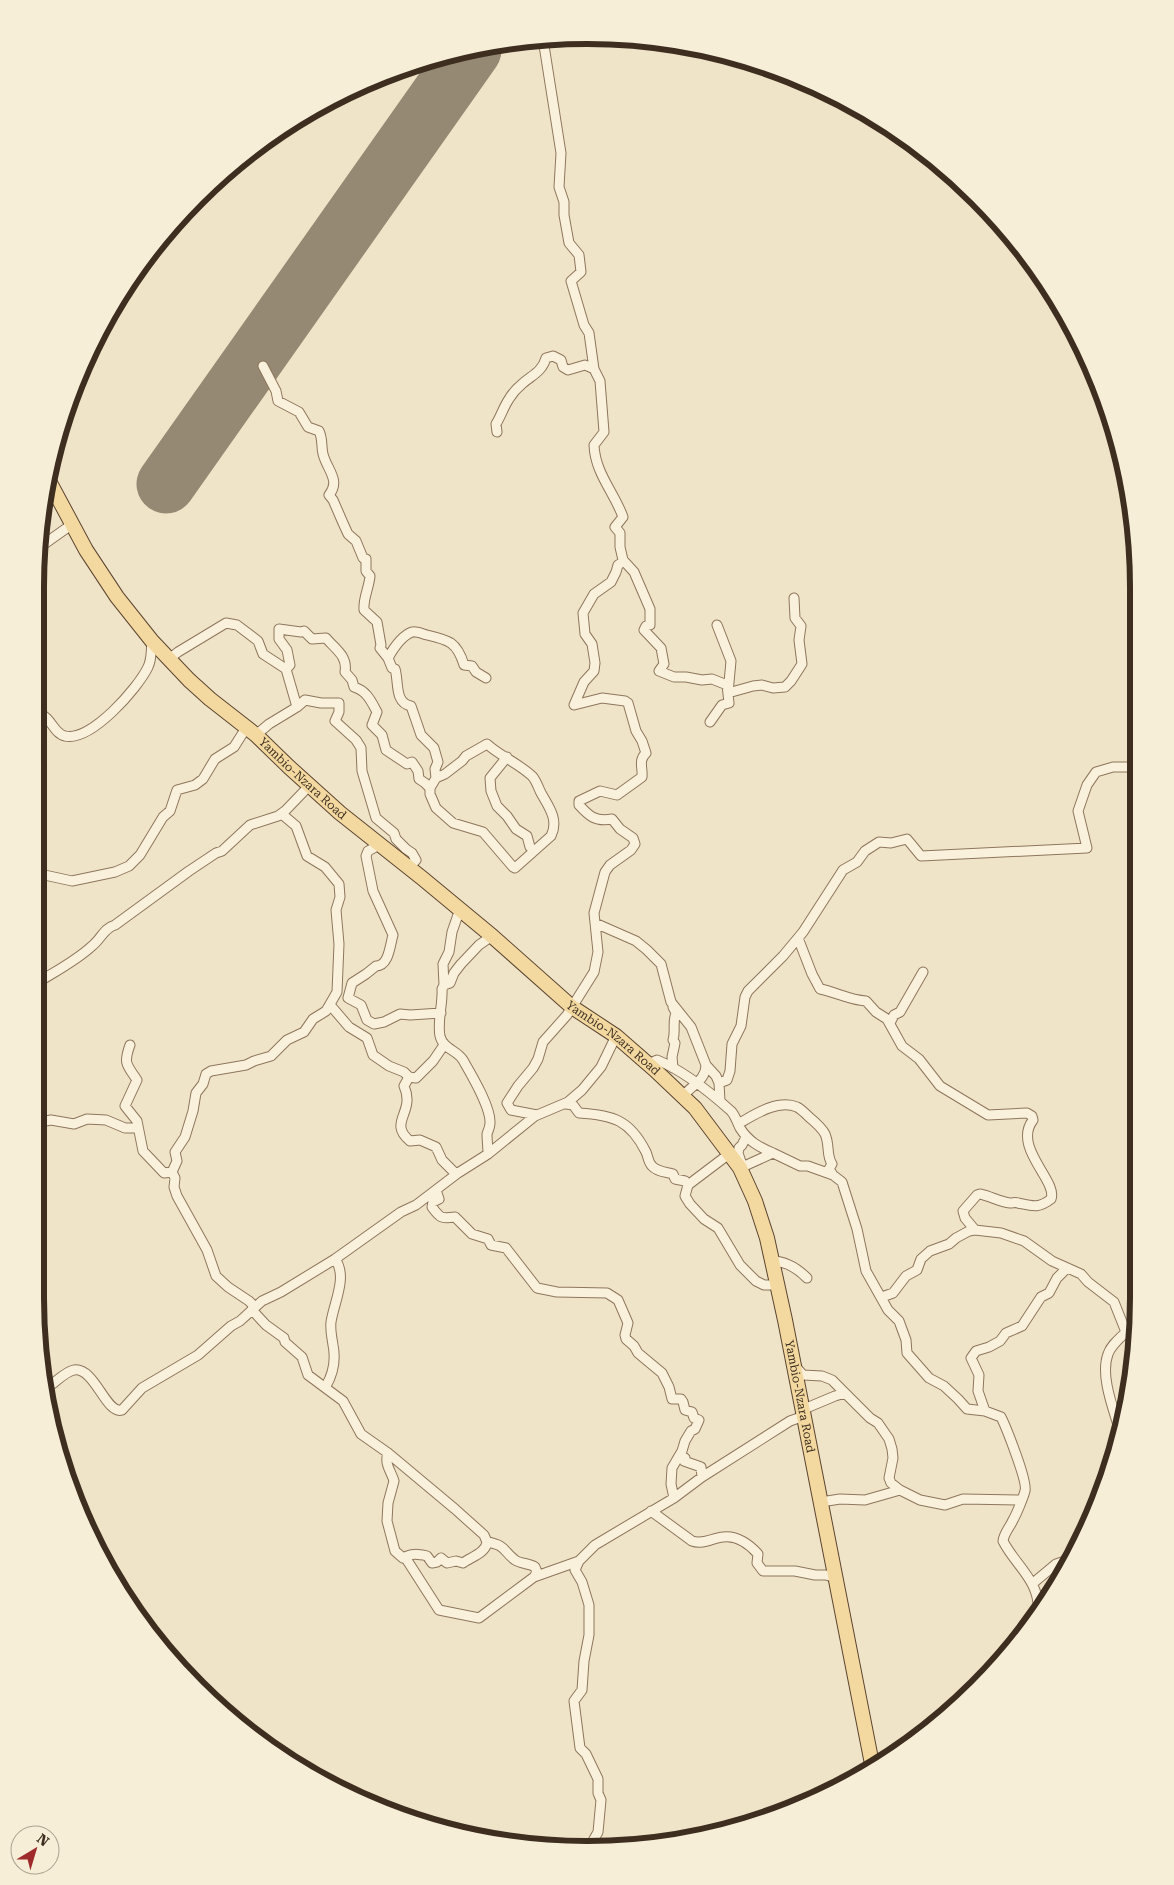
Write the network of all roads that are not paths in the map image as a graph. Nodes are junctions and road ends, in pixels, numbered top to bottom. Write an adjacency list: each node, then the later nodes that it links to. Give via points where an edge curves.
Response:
1 (544, 46): 3 (street, via 561,153 559,187 569,243 579,255 581,272 572,280 589,333)
2 (263, 366): 12 (street, via 278,401 299,412 308,427 319,431 322,438 324,456 334,483 329,496 348,534 366,559 370,576 363,601 364,610 376,622 380,648)
3 (594, 369): 4 (street, via 585,365 568,370 561,360 553,356 546,358 538,373 507,400 496,424); 8 (street, via 600,381 604,432 594,445 595,458 623,517 616,527 620,533)
4 (498, 432)
5 (52, 492): 6 (main road, Yambio-Nzara Road)
6 (72, 525): 7 (street); 11 (main road, Yambio-Nzara Road, via 101,574)
7 (46, 543)
8 (624, 561): 16 (street, via 634,572 650,609 650,625 644,630 661,648 664,664 659,671 674,678 712,679 727,685); 32 (street, via 618,565 611,582 594,594 583,613 585,634 592,644 595,663 594,671 584,682 574,705 602,698 628,702 646,753 641,758 643,770 639,781 617,795 600,791 578,805 588,815 612,820 633,838 635,844 605,872 594,913)
9 (794, 598): 16 (street, via 795,618 801,626 802,664 792,682 785,687 752,686)
10 (717, 625): 16 (street, via 732,661)
11 (152, 641): 13 (main road, Yambio-Nzara Road); 18 (street, via 151,658 140,681 96,725 67,736 59,733)
12 (388, 658): 15 (street, via 396,645 413,632 444,638 452,643 464,665 472,666); 23 (street, via 397,674 401,700 411,706 421,735 434,748 438,762)
13 (169, 659): 14 (street, via 226,623 237,625 258,641 263,654); 20 (main road, Yambio-Nzara Road, via 210,700)
14 (286, 669): 17 (street); 25 (street, via 290,665 287,650 279,639 279,629 304,631 312,639 326,638 342,653 345,672 354,687 363,690 372,702 377,712 372,725 382,735 386,750 407,764 412,762 419,779)
15 (486, 678)
16 (728, 693): 19 (street, via 729,703 722,705)
17 (297, 707): 20 (street); 29 (street, via 305,700 339,703 335,721 362,748 362,771 376,818 412,853 416,860)
18 (44, 716)
19 (710, 722)
20 (251, 732): 24 (main road, Yambio-Nzara Road); 30 (street, via 215,759 203,779 178,790 170,811 129,866 72,881)
21 (507, 757): 23 (street, via 487,744); 28 (street, via 490,778 491,791 497,806 516,829 527,836); 28 (street, via 533,777 553,814 551,836)
22 (1130, 767): 34 (street, via 1096,772 1087,785 1078,811 1087,848 921,856 906,839 891,844 879,842 843,870)
23 (436, 778): 25 (street)
24 (310, 786): 26 (street); 27 (main road, Yambio-Nzara Road)
25 (430, 788): 28 (street, via 436,808 453,823 483,832 513,868)
26 (285, 811): 36 (street, via 250,825 222,852 108,927 93,946); 39 (street, via 283,815 296,826 307,856 329,871 340,888 336,910 338,983)
27 (381, 844): 29 (main road, Yambio-Nzara Road); 42 (street, via 366,856 373,891 393,935 386,962 352,983 348,996 363,1007)
28 (534, 850)
29 (409, 867): 31 (main road, Yambio-Nzara Road)
30 (44, 875)
31 (460, 909): 33 (main road, Yambio-Nzara Road); 37 (street, via 443,964)
32 (595, 923): 38 (street, via 636,942 661,964); 40 (street, via 598,952 594,972)
33 (492, 936): 37 (street, via 473,950 450,983); 40 (main road, Yambio-Nzara Road)
34 (798, 938): 43 (street, via 820,989 866,1001); 53 (street, via 748,991 741,1026 732,1044 729,1075 727,1080)
35 (923, 972): 43 (street)
36 (44, 979)
37 (444, 985): 41 (street)
38 (671, 1002): 49 (street, via 691,1027); 50 (street, via 676,1013 673,1021 676,1031 672,1058)
39 (330, 1006): 45 (street, via 349,1026); 67 (street, via 313,1019 304,1032 287,1040 269,1058 206,1074 195,1096 184,1137 175,1152)
40 (572, 1007): 44 (main road, Yambio-Nzara Road); 58 (street, via 543,1042 538,1059 507,1103 511,1110)
41 (441, 1013): 42 (street, via 400,1014 374,1024); 47 (street, via 440,1034)
42 (367, 1020): 45 (street)
43 (890, 1023): 72 (street, via 906,1050 919,1059 940,1086 988,1115 1023,1112 1032,1116 1028,1140 1034,1159 1052,1189 1051,1199 1034,1207 977,1195 963,1211)
44 (616, 1036): 48 (main road, Yambio-Nzara Road); 57 (street, via 601,1067)
45 (367, 1038): 51 (street, via 373,1055)
46 (130, 1045): 61 (street, via 127,1067 137,1080 125,1106 137,1121)
47 (444, 1045): 51 (street, via 416,1078); 64 (street, via 463,1060 485,1102 490,1123)
48 (648, 1064): 50 (street, via 657,1060); 52 (main road, Yambio-Nzara Road)
49 (706, 1065): 53 (street); 54 (street, via 705,1073)
50 (674, 1069): 52 (street); 54 (street)
51 (409, 1077): 68 (street, via 404,1086 408,1102 401,1132 410,1141 420,1140 436,1146 442,1160)
52 (670, 1083): 55 (main road, Yambio-Nzara Road)
53 (719, 1083): 56 (street)
54 (697, 1084): 55 (street); 56 (street)
55 (683, 1096): 65 (main road, Yambio-Nzara Road)
56 (720, 1101): 60 (street)
57 (566, 1104): 58 (street); 70 (street, via 573,1105 579,1113 615,1118 630,1127 651,1166 673,1174 675,1179)
58 (537, 1115): 64 (street)
59 (44, 1121): 61 (street, via 74,1124 87,1119 106,1120 125,1128)
60 (738, 1124): 62 (street); 69 (street, via 779,1105 797,1107 824,1132 832,1164 829,1169)
61 (138, 1128): 67 (street, via 146,1154 164,1173)
62 (746, 1137): 63 (street); 66 (street, via 738,1153)
63 (773, 1153): 66 (street); 69 (street, via 800,1166)
64 (488, 1154): 68 (street)
65 (729, 1154): 66 (main road, Yambio-Nzara Road); 70 (street)
66 (741, 1168): 74 (main road, Yambio-Nzara Road, via 755,1201)
67 (172, 1172): 79 (street, via 177,1196 206,1248 216,1276 249,1301)
68 (456, 1174): 71 (street)
69 (833, 1175): 78 (street, via 842,1182 866,1271)
70 (688, 1185): 77 (street, via 686,1196 690,1204 718,1228 740,1265 756,1282)
71 (436, 1190): 73 (street); 90 (street, via 439,1199 433,1202 432,1207 438,1217 455,1217 472,1234 488,1239 491,1246 506,1248 537,1288 557,1292 607,1293 618,1300 628,1323 626,1339 662,1373 672,1399 681,1399 685,1410 699,1420)
72 (976, 1230): 75 (street, via 1024,1240); 78 (street, via 930,1251 921,1258 917,1270 906,1276 893,1293)
73 (336, 1259): 79 (street); 84 (street, via 341,1276 331,1323 335,1356)
74 (772, 1260): 76 (street, via 798,1269); 77 (main road, Yambio-Nzara Road)
75 (1067, 1268): 80 (street, via 1081,1274 1114,1302); 86 (street, via 1049,1293 1041,1296 1022,1326 989,1347 976,1351 971,1358 979,1375 978,1391)
76 (807, 1278)
77 (777, 1285): 82 (main road, Yambio-Nzara Road)
78 (882, 1297): 86 (street, via 888,1310 899,1321 907,1353 929,1378 944,1386 967,1409)
79 (253, 1308): 83 (street, via 198,1355 142,1388 118,1412 83,1371 74,1370); 84 (street, via 266,1325 302,1357 308,1375)
80 (1129, 1329)
81 (1129, 1332): 88 (street, via 1114,1344 1108,1354 1106,1381)
82 (795, 1366): 85 (street, via 803,1376 822,1376 832,1380); 87 (main road, Yambio-Nzara Road)
83 (51, 1385)
84 (326, 1386): 89 (street, via 343,1401 361,1434)
85 (845, 1393): 87 (street); 92 (street, via 878,1423 889,1439 893,1458 889,1478)
86 (985, 1411): 94 (street, via 1001,1416 1009,1431 1026,1487)
87 (804, 1412): 91 (street); 95 (main road, Yambio-Nzara Road)
88 (1117, 1419)
89 (388, 1453): 97 (street, via 482,1533); 98 (street, via 387,1468 394,1481 387,1521 395,1551 400,1557)
90 (680, 1455): 91 (street, via 684,1461 701,1467); 93 (street, via 672,1468)
91 (702, 1477): 93 (street)
92 (900, 1490): 94 (street, via 920,1500 945,1504 963,1500); 95 (street, via 864,1500)
93 (674, 1498): 96 (street)
94 (1021, 1500): 103 (street, via 1003,1541)
95 (821, 1502): 102 (main road, Yambio-Nzara Road)
96 (651, 1511): 99 (street, via 595,1545); 102 (street, via 698,1543 722,1537 743,1541 758,1554 757,1564 763,1570 796,1571)
97 (487, 1542): 98 (street, via 484,1550 463,1563 448,1563 441,1558 432,1563 427,1556 418,1554); 101 (street, via 498,1544 516,1560 533,1566 537,1572)
98 (405, 1557): 101 (street, via 439,1610 457,1615 479,1618)
99 (579, 1561): 101 (street); 106 (street, via 576,1570 589,1605 589,1635 582,1690 574,1701 580,1748 598,1779 601,1806 598,1832)
100 (1061, 1562): 103 (street)
101 (534, 1577)
102 (836, 1578): 105 (main road, Yambio-Nzara Road)
103 (1032, 1584): 104 (street)
104 (1037, 1603)
105 (871, 1761)
106 (593, 1841)

